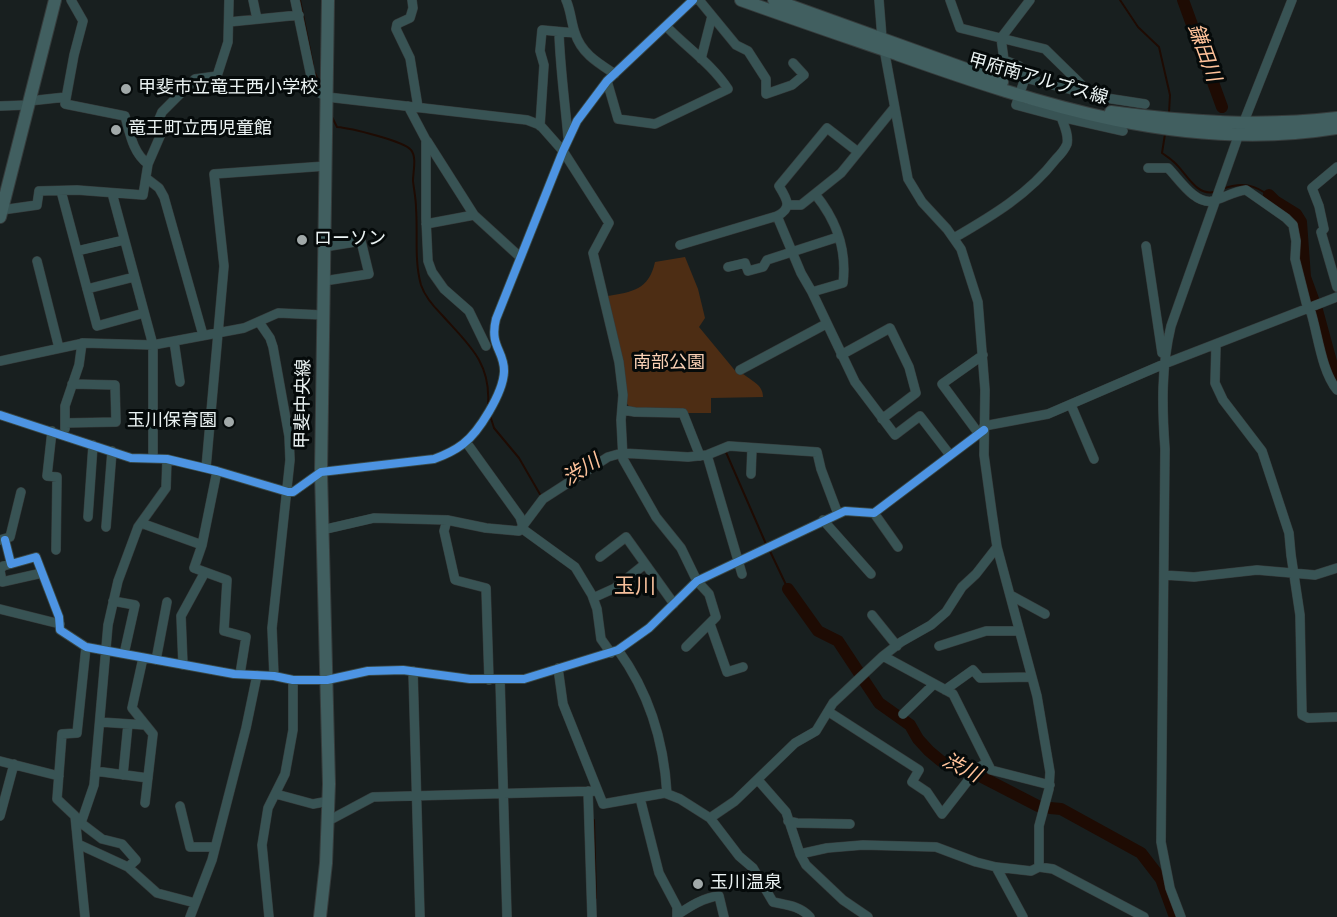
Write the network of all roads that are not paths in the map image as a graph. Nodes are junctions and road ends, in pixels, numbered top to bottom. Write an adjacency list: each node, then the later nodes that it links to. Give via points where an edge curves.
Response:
1 (55, 0): 34 (main road)
2 (71, 0): 32 (street, via 83,21)
3 (229, 0): 20 (street)
4 (253, 0): 19 (street)
5 (295, 0): 17 (street)
6 (328, 0): 33 (main road, 甲斐中央線)
7 (412, 0): 37 (street, via 410,18 396,24 396,29 410,58)
8 (566, 0): 23 (street)
9 (693, 0): 21 (street)
10 (699, 0): 18 (street)
11 (741, 0): 25 (main road, 甲府南アルプス線)
12 (774, 0): 25 (main road, 甲府南アルプス線)
13 (879, 0): 25 (street)
14 (1030, 0): 24 (street)
15 (1292, 0): 43 (street)
16 (954, 2): 24 (street, via 960,27)
17 (299, 15): 19 (street); 33 (street, via 313,86)
18 (712, 16): 26 (street); 27 (street, via 736,45 748,51 766,79 766,94 792,85 804,75)
19 (257, 19): 20 (street)
20 (229, 22): 49 (street, via 228,42 217,76 195,79 162,112 161,134)
21 (666, 26): 26 (street); 28 (street)
22 (559, 32): 23 (street); 41 (street, via 542,30); 45 (street)
23 (575, 33): 28 (street, via 589,56)
24 (1001, 38): 30 (street, via 1004,60 1027,72); 31 (street, via 1045,49)
25 (883, 44): 30 (main road, 甲府南アルプス線); 38 (street)
26 (701, 59): 29 (street, via 728,89 655,124 618,120)
27 (793, 63)
28 (615, 74): 29 (street)
29 (607, 81): 45 (street)
30 (1022, 87): 31 (street); 39 (street, via 1016,105); 43 (main road, 甲府南アルプス線, via 1082,114 1192,133)
31 (1093, 96): 35 (street)
32 (66, 97): 34 (street); 49 (street, via 65,104 125,116 135,150)
33 (327, 97): 37 (street); 50 (main road, 甲斐中央線)
34 (29, 103): 36 (street); 54 (main road)
35 (1145, 104)
36 (0, 106)
37 (413, 106): 41 (street, via 527,120); 46 (street)
38 (894, 108): 48 (street); 65 (street, via 908,179 922,202)
39 (1061, 117): 44 (street); 65 (street, via 1067,143 1045,174 996,214)
40 (1337, 118): 43 (main road, 甲府南アルプス線)
41 (540, 126): 47 (street)
42 (1337, 128): 43 (main road, 甲府南アルプス線, via 1302,132)
43 (1241, 129): 58 (street)
44 (1123, 131)
45 (568, 139): 47 (street)
46 (426, 140): 61 (street); 63 (street)
47 (563, 151): 72 (street); 103 (street, via 609,223 593,253 619,362)
48 (858, 152): 57 (street, via 841,173); 59 (street, via 827,128 779,186)
49 (148, 164): 53 (street)
50 (326, 166): 69 (main road, 甲斐中央線); 86 (street, via 214,174 224,266)
51 (1337, 167): 77 (street, via 1312,188)
52 (1148, 168): 58 (street, via 1168,168 1198,198)
53 (146, 178): 56 (street, via 143,195); 87 (street, via 164,197)
54 (4, 186): 60 (main road)
55 (61, 191): 56 (street); 60 (street, via 39,191 37,205); 70 (street)
56 (112, 193): 66 (street)
57 (815, 194): 59 (street, via 801,205); 64 (street, via 826,207)
58 (1216, 198): 81 (street, via 1246,190 1293,225 1294,259); 97 (street, via 1171,326)
59 (788, 206): 62 (street)
60 (1, 214)
61 (474, 215): 63 (street); 72 (street)
62 (777, 216): 67 (street); 71 (street)
63 (426, 224): 92 (street, via 432,272 469,311)
64 (838, 237): 71 (street); 79 (street, via 845,262 843,283)
65 (954, 238): 95 (street, via 978,302)
66 (124, 240): 70 (street); 75 (street)
67 (680, 245)
68 (1146, 246): 97 (street)
69 (324, 247): 76 (main road, 甲斐中央線); 76 (street, via 361,241 369,274)
70 (77, 251): 78 (street)
71 (792, 252): 74 (street, via 748,271 745,263); 79 (street)
72 (520, 257): 110 (street, via 493,329 503,363 501,388 493,406)
73 (37, 261): 93 (street)
74 (728, 267)
75 (134, 277): 78 (street); 82 (street)
76 (324, 281): 83 (main road, 甲斐中央線)
77 (1337, 287)
78 (87, 289): 82 (street, via 97,326)
79 (812, 292): 85 (street)
80 (1337, 297): 81 (street)
81 (1310, 309): 91 (street); 101 (street, via 1325,368)
82 (144, 314): 90 (street)
83 (323, 315): 84 (street, via 278,313); 122 (main road, 甲斐中央線)
84 (259, 322): 86 (street); 125 (street, via 273,347 289,436)
85 (826, 324): 94 (street); 98 (street)
86 (219, 332): 87 (street); 120 (street)
87 (203, 335): 88 (street)
88 (174, 341): 90 (street); 99 (street)
89 (82, 344): 90 (street); 93 (street); 100 (street)
90 (153, 345): 117 (street)
91 (1216, 345): 97 (street); 149 (street, via 1215,383 1267,464 1289,533)
92 (486, 346)
93 (59, 348): 96 (street)
94 (841, 355): 105 (street); 105 (street, via 890,328 909,367 916,393)
95 (983, 356): 107 (street); 107 (street, via 942,384)
96 (0, 361)
97 (1164, 364): 102 (street); 150 (street)
98 (740, 370)
99 (180, 382)
100 (72, 384): 106 (street, via 65,405); 106 (street, via 115,385 116,422)
101 (1337, 390)
102 (1071, 405): 107 (street); 119 (street)
103 (623, 410): 114 (street); 116 (street, via 682,413)
104 (0, 415): 108 (street)
105 (882, 419): 115 (street, via 895,435 920,416)
106 (65, 423): 109 (street)
107 (982, 430): 115 (street); 138 (street)
108 (52, 431): 109 (street); 139 (street, via 47,476 57,477)
109 (65, 435): 111 (street)
110 (466, 442): 122 (street, via 434,459); 133 (street)
111 (93, 445): 113 (street); 128 (street)
112 (752, 448): 116 (street, via 729,446); 123 (street); 127 (street, via 817,452)
113 (112, 451): 117 (street, via 131,458); 132 (street)
114 (621, 453): 116 (street); 133 (street, via 608,457 543,499); 151 (street, via 656,517 681,548)
115 (950, 455): 126 (street)
116 (703, 456): 141 (street)
117 (153, 458): 118 (street)
118 (167, 459): 120 (street); 131 (street, via 166,488)
119 (1094, 459)
120 (206, 468): 121 (street)
121 (217, 471): 125 (street); 136 (street)
122 (321, 472): 125 (street); 134 (main road, 甲斐中央線)
123 (751, 474)
124 (21, 492): 135 (street, via 10,537)
125 (288, 492): 181 (street, via 272,628)
126 (874, 513): 127 (street); 137 (street)
127 (838, 514): 130 (street)
128 (88, 517)
129 (447, 520): 133 (street, via 486,528 519,531); 134 (street, via 374,518); 186 (street, via 444,531 454,580 486,588)
130 (824, 520): 141 (street); 148 (street)
131 (141, 523): 136 (street); 154 (street)
132 (106, 527)
133 (524, 527): 153 (street, via 575,567)
134 (322, 530): 185 (main road, 甲斐中央線)
135 (3, 540): 142 (street)
136 (202, 545): 145 (street, via 194,568)
137 (898, 547)
138 (997, 547): 152 (street); 165 (street, via 946,612)
139 (56, 550)
140 (600, 557): 143 (street, via 626,537)
141 (737, 562): 147 (street); 151 (street)
142 (11, 564): 146 (street, via 36,557); 146 (street, via 0,570 2,582)
143 (645, 564): 153 (street, via 615,588); 156 (street)
144 (1337, 568): 149 (street, via 1316,575)
145 (205, 572): 161 (street); 179 (street, via 227,580 224,631 246,637)
146 (42, 573): 162 (street)
147 (742, 574)
148 (871, 574)
149 (1293, 574): 150 (street, via 1257,570 1194,577); 191 (street, via 1300,615 1302,715)
150 (1164, 575): 239 (street, via 1161,842 1170,888)
151 (697, 581): 156 (street); 163 (street, via 709,594 713,606 716,617)
152 (1012, 596): 158 (street); 164 (street)
153 (593, 598): 170 (street, via 601,639)
154 (113, 601): 169 (street); 171 (street, via 135,605)
155 (167, 602): 160 (street)
156 (674, 604): 170 (street, via 649,628)
157 (0, 609): 162 (street)
158 (1045, 614)
159 (872, 615): 165 (street)
160 (164, 616): 161 (street); 174 (street)
161 (181, 618): 175 (street)
162 (60, 624): 167 (street, via 60,630)
163 (710, 624): 168 (street); 176 (street, via 728,672)
164 (1019, 631): 166 (street, via 986,632); 182 (street)
165 (897, 646): 172 (street)
166 (939, 646)
167 (86, 647): 169 (street); 200 (street, via 77,733 62,734)
168 (686, 647)
169 (106, 651): 171 (street); 192 (street)
170 (614, 651): 177 (street); 208 (street, via 650,705 664,757)
171 (124, 654): 173 (street)
172 (883, 656): 187 (street); 189 (street, via 833,703)
173 (143, 658): 174 (street); 194 (street, via 132,708)
174 (156, 660): 175 (street)
175 (183, 665): 179 (street)
176 (743, 667)
177 (558, 668): 183 (street, via 524,679); 204 (street, via 563,704)
178 (413, 671): 185 (street, via 368,671); 186 (street); 207 (street)
179 (240, 674): 180 (street)
180 (257, 675): 181 (street); 220 (street)
181 (274, 676): 184 (street)
182 (1032, 677): 188 (street, via 980,678 973,670); 203 (street)
183 (500, 679): 186 (street); 205 (street)
184 (293, 680): 185 (street); 206 (street, via 293,730 285,774)
185 (327, 680): 210 (main road, 甲斐中央線)
186 (489, 680)
187 (934, 684): 188 (street); 190 (street)
188 (945, 690): 196 (street, via 958,704)
189 (829, 712): 196 (street, via 919,770 912,782 927,792 942,814); 202 (street, via 816,731 795,743)
190 (903, 714)
191 (1337, 717)
192 (100, 722): 193 (street); 198 (street)
193 (128, 724): 194 (street); 199 (street)
194 (145, 725): 201 (street, via 153,734)
195 (0, 761): 197 (street)
196 (986, 763): 203 (street, via 991,770)
197 (14, 764): 200 (street); 213 (street)
198 (95, 771): 199 (street); 217 (street, via 94,785)
199 (123, 775): 201 (street)
200 (59, 776): 217 (street, via 57,799)
201 (148, 778): 211 (street)
202 (758, 780): 214 (street); 216 (street, via 782,805)
203 (1050, 785): 224 (street, via 1039,826)
204 (592, 791): 205 (street); 209 (street, via 603,804); 233 (street)
205 (504, 792): 207 (street); 232 (street)
206 (276, 794): 210 (street, via 313,804); 229 (street, via 268,808 262,845)
207 (417, 794): 215 (street, via 373,797); 231 (street)
208 (667, 794): 209 (street); 214 (street)
209 (640, 798): 226 (street, via 659,873 677,907)
210 (329, 801): 215 (main road, 甲斐中央線)
211 (145, 803)
212 (180, 806): 220 (street, via 190,847)
213 (0, 816)
214 (710, 818): 235 (street, via 753,868 773,902 797,907)
215 (328, 820): 230 (main road, 甲斐中央線)
216 (788, 820): 218 (street); 221 (street)
217 (79, 823): 219 (street); 222 (street, via 102,839 122,844 136,860)
218 (850, 824)
219 (78, 844): 222 (street); 227 (street)
220 (215, 847): 225 (street)
221 (800, 854): 223 (street, via 862,845 936,847); 236 (street, via 829,888)
222 (128, 867): 225 (street, via 157,893)
223 (996, 867): 224 (street, via 1031,871); 237 (street)
224 (1039, 867): 238 (street, via 1072,878)
225 (195, 903): 228 (street)
226 (677, 916): 234 (street, via 690,906 719,896)
227 (85, 917)
228 (190, 917)
229 (269, 917)
230 (320, 917)
231 (420, 917)
232 (507, 917)
233 (592, 917)
234 (724, 917)
235 (810, 917)
236 (868, 917)
237 (1023, 917)
238 (1144, 917)
239 (1181, 917)

